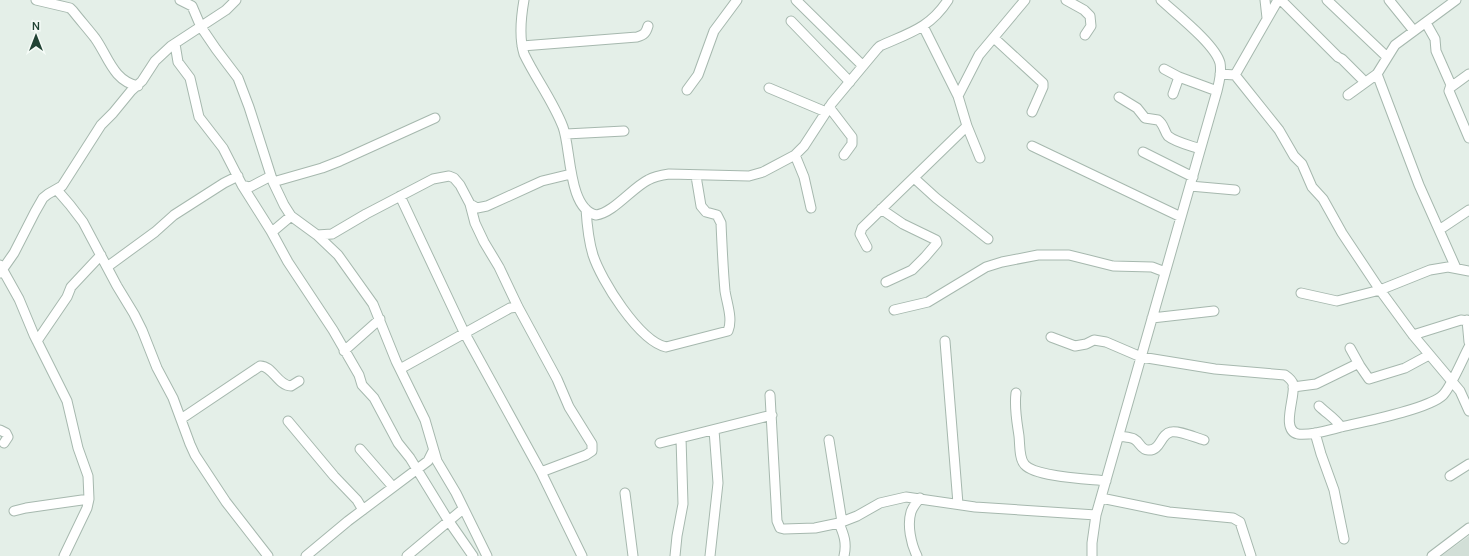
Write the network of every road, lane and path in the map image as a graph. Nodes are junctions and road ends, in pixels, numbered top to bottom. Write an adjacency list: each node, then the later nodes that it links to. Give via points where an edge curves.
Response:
1 (36, 0): 39 (street, via 74,11 95,38 114,71 129,84)
2 (180, 0): 23 (street, via 192,6)
3 (236, 0): 23 (street)
4 (524, 0): 28 (street)
5 (737, 0): 42 (street, via 714,31 698,75)
6 (796, 0): 30 (street)
7 (948, 0): 22 (street, via 937,15)
8 (1025, 0): 26 (street)
9 (1066, 0): 25 (street, via 1090,16 1090,26)
10 (1161, 0): 32 (street, via 1206,43 1218,59)
11 (1265, 0): 12 (street); 18 (street)
12 (1268, 0)
13 (1278, 0): 18 (street)
14 (1281, 0): 38 (street)
15 (1327, 0): 29 (street)
16 (1389, 0): 24 (street)
17 (1456, 0): 20 (street)
18 (1267, 18): 35 (street)
19 (791, 21): 37 (street)
20 (1426, 22): 24 (street); 40 (street, via 1435,39 1436,51)
21 (648, 26): 28 (street, via 646,33 637,37)
22 (923, 26): 30 (street, via 880,46); 46 (street)
23 (201, 27): 27 (street); 64 (street, via 238,78)
24 (1414, 31): 29 (street, via 1395,45)
25 (1085, 35)
26 (994, 38): 46 (street, via 974,63); 49 (street, via 1043,83)
27 (175, 44): 39 (street, via 162,53); 66 (street, via 178,62 190,78 199,117 223,148)
28 (522, 46): 53 (street)
29 (1387, 57): 33 (street)
30 (863, 66): 37 (street)
31 (1164, 69): 36 (street)
32 (1220, 74): 35 (street); 43 (street)
33 (1377, 74): 38 (street); 77 (street)
34 (1469, 74): 40 (street)
35 (1235, 75): 91 (street, via 1279,130 1294,156 1302,164 1312,187 1323,199)
36 (1179, 77): 43 (street); 44 (street)
37 (850, 82): 48 (street)
38 (1365, 82): 45 (street)
39 (138, 86): 67 (street, via 101,125 66,182)
40 (1451, 87): 54 (street, via 1449,91)
41 (769, 88): 48 (street)
42 (687, 90)
43 (1217, 91): 56 (street)
44 (1173, 94)
45 (1348, 95)
46 (958, 96): 51 (street)
47 (1119, 97): 56 (street, via 1137,108 1145,118 1158,120 1164,126 1167,135)
48 (828, 110): 58 (street, via 852,137 852,144); 59 (street)
49 (1032, 112)
50 (435, 118): 64 (street, via 322,168)
51 (967, 126): 60 (street); 63 (street)
52 (624, 131): 53 (street)
53 (566, 134): 61 (street)
54 (1469, 138)
55 (1032, 146): 76 (street)
56 (1200, 149): 65 (street)
57 (1143, 152): 65 (street)
58 (844, 155)
59 (795, 156): 62 (street, via 749,176); 71 (street, via 804,177)
60 (980, 158)
61 (571, 174): 70 (street, via 546,180 487,206); 72 (street, via 579,198)
62 (696, 176): 72 (street, via 658,176 648,180 602,214 596,215); 72 (street, via 701,206 704,211 717,215 720,223 730,326 728,331 666,347 648,338 638,329 609,289 593,256 587,232)
63 (914, 178): 73 (street); 81 (street)
64 (272, 179): 66 (street); 75 (street)
65 (1191, 181): 68 (street); 76 (street)
66 (245, 186): 78 (street); 85 (street, via 224,183 174,215 156,232)
67 (57, 190): 84 (street, via 83,222); 87 (street, via 43,198 14,252)
68 (1235, 190)
69 (400, 196): 70 (street, via 433,179 449,176 454,178); 79 (street); 99 (street)
70 (473, 206): 93 (street, via 478,231 499,267)
71 (811, 208)
72 (586, 209)
73 (881, 209): 82 (street, via 860,231); 90 (street, via 903,224 936,240 937,243 912,270)
74 (1469, 210): 77 (street)
75 (291, 216): 78 (street); 80 (street)
76 (1181, 217): 89 (street)
77 (1439, 230): 86 (street)
78 (272, 232): 107 (street)
79 (332, 234): 80 (street); 83 (street)
80 (317, 235): 83 (street)
81 (988, 239)
82 (867, 247)
83 (331, 248): 97 (street, via 365,291)
84 (101, 255): 85 (street); 102 (street, via 71,287)
85 (107, 267): 120 (street, via 142,330 156,368)
86 (1456, 268): 88 (street); 91 (street, via 1430,270)
87 (1, 269): 102 (street, via 16,293)
88 (1469, 271)
89 (1165, 272): 94 (street, via 1152,267 1113,266 1069,255 1038,255 986,266 928,302); 96 (street)
90 (886, 282)
91 (1380, 290): 92 (street, via 1335,301); 100 (street)
92 (1301, 293)
93 (514, 305): 99 (street); 136 (street, via 557,379 571,411 592,444 592,451 586,455)
94 (894, 310)
95 (1214, 311): 96 (street)
96 (1152, 318): 109 (street)
97 (380, 319): 107 (street); 111 (street)
98 (1468, 321): 100 (street, via 1461,320); 104 (street)
99 (464, 332): 111 (street); 136 (street)
100 (1413, 335): 108 (street)
101 (1051, 337): 109 (street, via 1075,346 1094,340 1106,342)
102 (37, 341): 143 (street, via 67,401 78,448 88,476)
103 (945, 341): 144 (street)
104 (1469, 342)
105 (1469, 346): 113 (street)
106 (1350, 348): 110 (street)
107 (344, 351): 135 (street, via 359,375 362,385 374,398 396,440)
108 (1429, 355): 110 (street, via 1405,368 1373,379 1367,377); 113 (street)
109 (1141, 357): 114 (street, via 1215,369 1281,374 1289,378); 126 (street)
110 (1360, 366): 114 (street, via 1355,365 1316,384)
111 (400, 369): 133 (street, via 425,420 434,451)
112 (299, 381): 120 (street, via 291,386 285,386 266,367 260,366)
113 (1451, 381): 118 (street, via 1462,394); 122 (street, via 1444,394 1434,401)
114 (1293, 387): 125 (street, via 1290,429 1298,434)
115 (1016, 393): 138 (street, via 1015,409 1021,456 1026,466 1049,474)
116 (770, 395): 119 (street)
117 (1319, 406): 122 (street)
118 (1469, 411)
119 (772, 415): 124 (street); 150 (street, via 779,527 815,528)
120 (181, 418): 154 (street, via 190,444 200,462 226,502)
121 (288, 421): 146 (street)
122 (1341, 427): 125 (street)
123 (0, 430): 130 (street, via 8,437)
124 (714, 430): 127 (street); 162 (street, via 718,483)
125 (1315, 433): 152 (street, via 1334,490)
126 (1119, 436): 129 (street, via 1135,440 1146,450 1154,450 1164,436 1171,432); 138 (street)
127 (681, 438): 131 (street); 161 (street, via 683,504)
128 (829, 440): 150 (street)
129 (1204, 440)
130 (4, 442)
131 (660, 443)
132 (360, 449): 139 (street)
133 (432, 462): 135 (street); 145 (street, via 449,481)
134 (1469, 464): 137 (street)
135 (417, 469): 139 (street); 149 (street)
136 (541, 472): 159 (street)
137 (1450, 476)
138 (1106, 481): 142 (street)
139 (393, 487): 146 (street)
140 (625, 493): 160 (street)
141 (920, 498): 144 (street); 150 (street, via 906,497 880,503); 164 (street, via 911,513 912,547)
142 (1101, 498): 148 (street); 166 (street, via 1170,512 1233,518 1240,522)
143 (89, 499): 147 (street); 153 (street)
144 (958, 504): 148 (street)
145 (463, 509): 149 (street); 158 (street)
146 (363, 510): 155 (street)
147 (14, 511)
148 (1096, 515): 165 (street)
149 (448, 520): 156 (street); 157 (street)
150 (840, 522): 163 (street, via 846,547)
151 (1469, 528): 167 (street)
152 (1344, 539)
153 (64, 556)
154 (268, 556)
155 (306, 556)
156 (407, 556)
157 (472, 556)
158 (488, 556)
159 (582, 556)
160 (632, 556)
161 (675, 556)
162 (710, 556)
163 (844, 556)
164 (916, 556)
165 (1092, 556)
166 (1252, 556)
167 (1432, 556)

